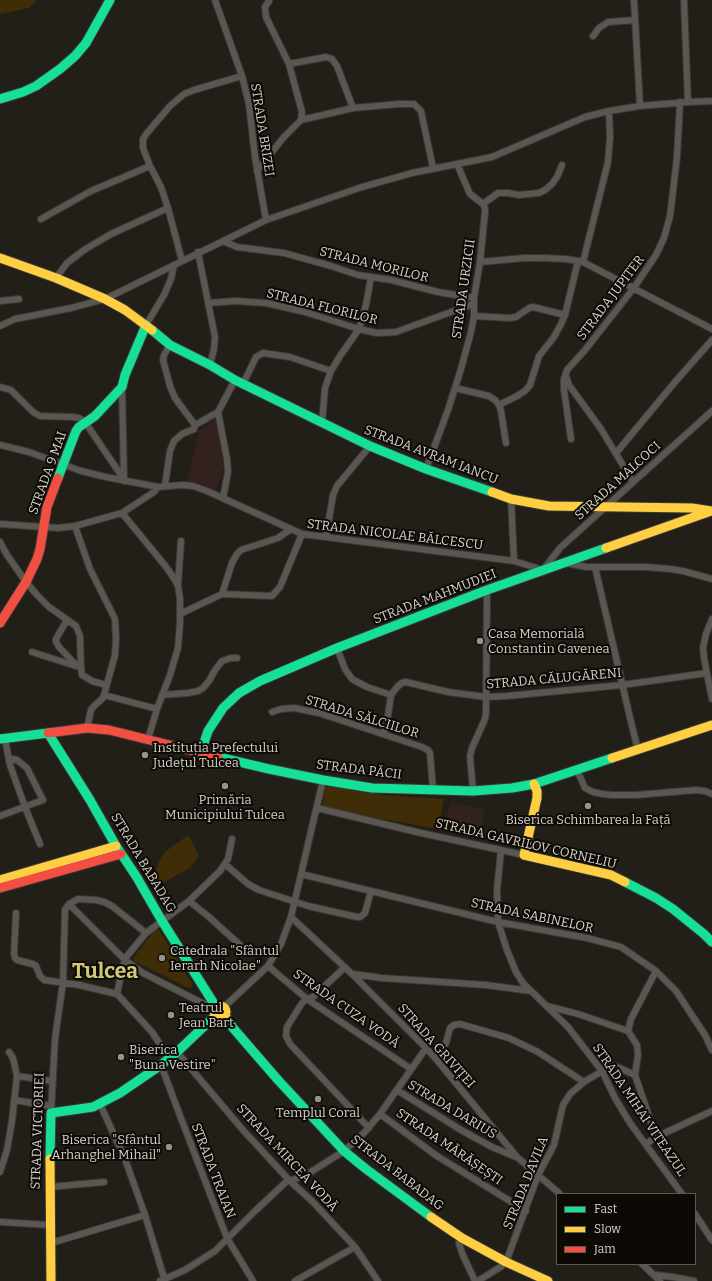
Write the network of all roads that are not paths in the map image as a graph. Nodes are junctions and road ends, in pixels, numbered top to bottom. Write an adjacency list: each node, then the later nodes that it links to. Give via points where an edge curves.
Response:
1 (110, 0): 10 (street, via 98,23 75,56 36,86)
2 (215, 0): 9 (street, STRADA BRIZEI)
3 (634, 0): 6 (street)
4 (684, 0): 13 (street)
5 (269, 1): 8 (street, via 265,7 266,17)
6 (635, 20): 7 (street, via 608,22); 14 (street)
7 (592, 36)
8 (289, 64): 15 (street, via 326,57 332,59); 17 (street, via 302,112)
9 (242, 76): 20 (street, via 194,90 177,99 143,139 143,148); 22 (street, STRADA BRIZEI, via 249,104)
10 (0, 99)
11 (712, 101): 13 (street)
12 (680, 102): 13 (street); 14 (street); 36 (street, STRADA JUPITER, via 670,216 656,255)
13 (688, 102)
14 (640, 106): 16 (street)
15 (353, 108): 17 (street); 21 (street, via 414,104 421,111)
16 (609, 111): 18 (street, via 576,119 501,154); 32 (street, via 608,162)
17 (301, 120): 22 (street)
18 (457, 164): 21 (street); 23 (street, via 470,194)
19 (562, 165): 23 (street, via 552,184 539,193 498,193)
20 (150, 166): 24 (street); 25 (street, via 91,191)
21 (433, 168): 26 (street, via 362,187)
22 (257, 171): 26 (street, STRADA BRIZEI)
23 (483, 204): 31 (street, STRADA URZICII, via 485,212)
24 (168, 208): 30 (street); 35 (street, via 111,234 84,250 67,263)
25 (41, 219)
26 (266, 220): 27 (street)
27 (223, 241): 28 (street); 34 (street, STRADA MORILOR, via 237,247 284,253)
28 (198, 252): 30 (street); 41 (street)
29 (0, 258): 35 (street, STRADA AVRAM IANCU)
30 (182, 261): 33 (street)
31 (480, 262): 32 (street, via 543,258); 40 (street, STRADA URZICII)
32 (581, 262): 36 (street); 42 (street)
33 (174, 265): 38 (street); 44 (street, via 164,296)
34 (371, 277): 40 (street, STRADA MORILOR, via 402,282); 46 (street)
35 (56, 278): 38 (street, STRADA AVRAM IANCU)
36 (633, 289): 47 (street); 52 (street, STRADA JUPITER)
37 (19, 299): 39 (street)
38 (105, 299): 44 (street, STRADA AVRAM IANCU); 45 (street, via 15,319)
39 (0, 301)
40 (474, 301): 43 (street, STRADA URZICII); 46 (street, STRADA FLORILOR, via 396,332 377,333)
41 (208, 303): 46 (street, STRADA FLORILOR, via 266,303); 50 (street, via 214,337)
42 (565, 315): 43 (street, via 533,307 510,318); 57 (street, via 554,337 539,356 530,385 525,391)
43 (474, 316): 56 (street, STRADA URZICII)
44 (146, 325): 49 (street, STRADA AVRAM IANCU); 55 (street)
45 (0, 326)
46 (359, 329): 51 (street)
47 (712, 329)
48 (712, 340): 67 (street)
49 (170, 345): 50 (street, STRADA AVRAM IANCU); 62 (street, via 163,360 170,386 175,398)
50 (210, 365): 53 (street, STRADA AVRAM IANCU)
51 (331, 371): 53 (street, via 290,357 263,353 256,356); 61 (street, via 325,388)
52 (566, 375): 63 (street, via 564,390); 67 (street, via 569,385)
53 (239, 382): 59 (street); 61 (street, STRADA AVRAM IANCU)
54 (0, 386): 60 (street, via 10,390 40,416 72,417)
55 (122, 387): 60 (street, STRADA 9 MAI); 70 (street)
56 (455, 388): 57 (street, via 489,396); 69 (street, STRADA URZICII)
57 (499, 405): 64 (street)
58 (712, 411): 71 (street, STRADA MALCOCI)
59 (218, 412): 62 (street); 73 (street, via 228,472)
60 (85, 422): 68 (street, STRADA 9 MAI, via 76,431); 70 (street)
61 (322, 423): 66 (street, STRADA AVRAM IANCU)
62 (195, 425): 72 (street, via 194,429 178,437 172,445)
63 (571, 439)
64 (506, 443)
65 (0, 446): 68 (street, STRADA NICOLAE BĂLCESCU, via 29,452)
66 (370, 446): 69 (street, STRADA AVRAM IANCU); 83 (street, via 337,486 333,495)
67 (616, 453): 71 (street)
68 (63, 464): 70 (street, STRADA NICOLAE BĂLCESCU); 80 (street, STRADA 9 MAI, via 47,507)
69 (426, 470): 74 (street, STRADA AVRAM IANCU)
70 (124, 481): 72 (street, STRADA NICOLAE BĂLCESCU)
71 (634, 482): 75 (street, STRADA MALCOCI)
72 (161, 486): 73 (street, STRADA NICOLAE BĂLCESCU, via 193,486); 77 (street)
73 (223, 498): 81 (street, STRADA NICOLAE BĂLCESCU)
74 (511, 499): 75 (street, STRADA AVRAM IANCU, via 548,506); 86 (street)
75 (606, 506): 76 (street, STRADA AVRAM IANCU, via 692,508); 89 (street, STRADA MALCOCI, via 560,548)
76 (712, 511): 87 (street, STRADA MAHMUDIEI)
77 (122, 513): 79 (street); 92 (street, via 167,568)
78 (0, 524): 80 (street)
79 (76, 526): 80 (street); 104 (street, via 90,569 115,619 116,647)
80 (43, 528): 91 (street, STRADA 9 MAI, via 37,559)
81 (291, 529): 82 (street, STRADA NICOLAE BĂLCESCU); 94 (street, via 278,538 237,554)
82 (302, 534): 83 (street, STRADA NICOLAE BĂLCESCU); 94 (street, via 280,587 272,596)
83 (326, 537): 86 (street, STRADA NICOLAE BĂLCESCU)
84 (0, 542): 91 (street)
85 (181, 542): 92 (street)
86 (514, 561): 89 (street, STRADA NICOLAE BĂLCESCU)
87 (566, 563): 88 (street); 89 (street, STRADA MAHMUDIEI)
88 (595, 567): 90 (street, via 670,569); 105 (street)
89 (543, 570): 93 (street, STRADA MAHMUDIEI)
90 (712, 579)
91 (26, 582): 97 (street, via 49,607); 98 (street, STRADA 9 MAI)
92 (178, 586): 95 (street)
93 (487, 590): 99 (street, STRADA MAHMUDIEI); 109 (street)
94 (222, 594): 95 (street)
95 (180, 614): 107 (street, via 178,648)
96 (712, 619): 103 (street, via 703,648)
97 (67, 620): 102 (street, via 79,631); 102 (street, via 56,642)
98 (0, 623)
99 (336, 648): 108 (street, via 352,679); 120 (street, STRADA MAHMUDIEI, via 260,681 235,696 215,718)
100 (32, 652): 102 (street)
101 (237, 658): 107 (street, via 222,661 209,681 198,691)
102 (79, 667): 104 (street, via 86,678)
103 (707, 673): 105 (street, STRADA CĂLUGĂRENI); 110 (street)
104 (106, 685): 106 (street)
105 (622, 685): 109 (street, STRADA CĂLUGĂRENI); 119 (street)
106 (104, 695): 111 (street); 114 (street, via 91,710)
107 (162, 695): 111 (street)
108 (391, 695): 109 (street, STRADA CĂLUGĂRENI, via 398,686 406,682 448,692); 116 (street)
109 (486, 697): 126 (street, via 485,719 470,756)
110 (712, 699)
111 (157, 709): 118 (street)
112 (272, 712): 116 (street, STRADA SĂLCIILOR, via 294,708 320,713)
113 (712, 725): 119 (street, STRADA PĂCII)
114 (88, 728): 115 (street, STRADA PĂCII); 118 (street, STRADA PĂCII)
115 (48, 733): 117 (street, STRADA PĂCII); 133 (street, STRADA BABADAG)
116 (384, 733): 125 (street, STRADA SĂLCIILOR, via 428,750)
117 (3, 739): 121 (street)
118 (148, 739): 120 (street, STRADA PĂCII)
119 (638, 750): 122 (street, STRADA PĂCII)
120 (200, 752): 123 (street, STRADA PĂCII)
121 (9, 761): 128 (street); 128 (street, via 18,760 27,768 43,800)
122 (577, 770): 124 (street, STRADA PĂCII); 127 (street, via 584,788 602,794 636,795 696,790)
123 (323, 780): 125 (street, STRADA PĂCII, via 372,788); 129 (street)
124 (534, 784): 126 (street, STRADA PĂCII); 135 (street, via 537,798)
125 (433, 790): 126 (street, STRADA PĂCII)
126 (473, 791)
127 (712, 794)
128 (25, 807): 130 (street); 132 (street)
129 (317, 808): 134 (street, STRADA GAVRILOV CORNELIU); 137 (street)
130 (0, 816)
131 (232, 839): 136 (street)
132 (40, 844)
133 (119, 850): 138 (street); 139 (street); 146 (street, STRADA BABADAG)
134 (501, 850): 135 (street, STRADA GAVRILOV CORNELIU); 147 (street, STRADA MIHAI VITEAZUL, via 497,890)
135 (524, 855): 149 (street, STRADA GAVRILOV CORNELIU, via 611,875 673,909)
136 (225, 864): 141 (street); 142 (street, via 254,888)
137 (301, 874): 140 (street, STRADA SABINELOR); 142 (street)
138 (0, 880)
139 (0, 888)
140 (370, 891): 142 (street, via 365,913 360,917); 147 (street, STRADA SABINELOR)
141 (189, 901): 146 (street); 150 (street)
142 (295, 902): 145 (street)
143 (69, 904): 148 (street, via 78,899 104,902); 151 (street); 156 (street, STRADA VICTORIEI, via 65,910)
144 (16, 913): 156 (street, via 15,958 36,966 44,980)
145 (292, 917): 152 (street, via 277,953); 153 (street, STRADA GRIVIȚEI)
146 (162, 921): 148 (street); 161 (street, STRADA BABADAG)
147 (498, 922): 154 (street, STRADA SABINELOR, via 587,938 621,947); 157 (street, STRADA MIHAI VITEAZUL, via 516,972)
148 (146, 933): 151 (street)
149 (712, 942)
150 (240, 945)
151 (125, 960): 158 (street); 161 (street)
152 (268, 966): 159 (street, STRADA CUZA VODĂ); 161 (street)
153 (345, 967): 155 (street, STRADA GRIVIȚEI); 159 (street, via 314,997)
154 (656, 971): 162 (street, via 631,1019); 164 (street, STRADA SABINELOR, via 676,991 706,1035)
155 (352, 974): 157 (street); 163 (street, STRADA GRIVIȚEI)
156 (64, 982): 158 (street); 173 (street, STRADA VICTORIEI, via 55,1039)
157 (531, 991): 160 (street, STRADA MIHAI VITEAZUL)
158 (117, 994): 166 (street, STRADA MIRCEA VODĂ)
159 (307, 999): 169 (street, STRADA CUZA VODĂ); 181 (street, via 287,1027 287,1041)
160 (548, 1006): 162 (street); 170 (street, STRADA MIHAI VITEAZUL)
161 (219, 1012): 166 (street); 184 (street, STRADA BABADAG)
162 (628, 1031): 171 (street, via 637,1045)
163 (426, 1048): 167 (street, STRADA GRIVIȚEI); 169 (street)
164 (712, 1050)
165 (9, 1052): 172 (street)
166 (173, 1055): 168 (street); 188 (street, STRADA MIRCEA VODĂ)
167 (436, 1059): 174 (street, via 446,1043 450,1028 460,1024 509,1038 538,1052); 185 (street, STRADA GRIVIȚEI)
168 (161, 1065): 177 (street); 198 (street, STRADA TRAIAN)
169 (411, 1069): 175 (street)
170 (602, 1071): 171 (street, STRADA DAVILA, via 612,1066); 174 (street, STRADA DAVILA); 183 (street, STRADA MIHAI VITEAZUL, via 615,1098)
171 (635, 1075): 182 (street)
172 (17, 1076): 173 (street); 176 (street)
173 (52, 1081): 178 (street, STRADA VICTORIEI)
174 (584, 1082): 187 (street, STRADA DAVILA, via 570,1094 563,1105 554,1145)
175 (397, 1090): 180 (street); 185 (street, STRADA DARIUS, via 460,1130)
176 (14, 1100): 178 (street); 186 (street, via 7,1150)
177 (100, 1104): 178 (street, via 84,1109); 194 (street, via 125,1159)
178 (51, 1110): 190 (street, STRADA VICTORIEI)
179 (712, 1111): 182 (street)
180 (380, 1114): 181 (street); 193 (street, STRADA MĂRĂȘEȘTI, via 437,1156)
181 (369, 1128): 184 (street)
182 (656, 1137): 183 (street)
183 (646, 1144): 192 (street, STRADA MIHAI VITEAZUL)
184 (342, 1152): 188 (street, via 306,1175); 201 (street, STRADA BABADAG, via 363,1173); 203 (street, STRADA BABADAG, via 431,1217)
185 (517, 1157): 187 (street, STRADA GRIVIȚEI)
186 (0, 1172)
187 (538, 1175): 191 (street, STRADA GRIVIȚEI); 193 (street, STRADA DAVILA)
188 (289, 1180): 198 (street); 202 (street, STRADA MIRCEA VODĂ)
189 (104, 1182): 190 (street)
190 (50, 1187): 197 (street, STRADA VICTORIEI)
191 (559, 1193)
192 (681, 1193)
193 (526, 1211): 203 (street, STRADA DAVILA)
194 (145, 1215): 200 (street); 206 (street)
195 (696, 1216): 199 (street)
196 (0, 1222): 197 (street)
197 (50, 1225): 200 (street, STRADA VICTORIEI)
198 (227, 1238): 206 (street, via 207,1257); 208 (street, STRADA TRAIAN)
199 (712, 1240)
200 (51, 1243): 207 (street, STRADA VICTORIEI)
201 (459, 1243): 203 (street, STRADA BABADAG); 211 (street)
202 (355, 1247): 209 (street); 210 (street, STRADA MIRCEA VODĂ)
203 (504, 1264): 211 (street); 212 (street, STRADA BABADAG); 213 (street, STRADA BABADAG)
204 (643, 1265): 205 (street)
205 (655, 1275): 214 (street); 215 (street)
206 (163, 1280)
207 (50, 1281)
208 (253, 1281)
209 (295, 1281)
210 (378, 1281)
211 (476, 1281)
212 (534, 1281)
213 (548, 1281)
214 (660, 1281)
215 (694, 1281)

